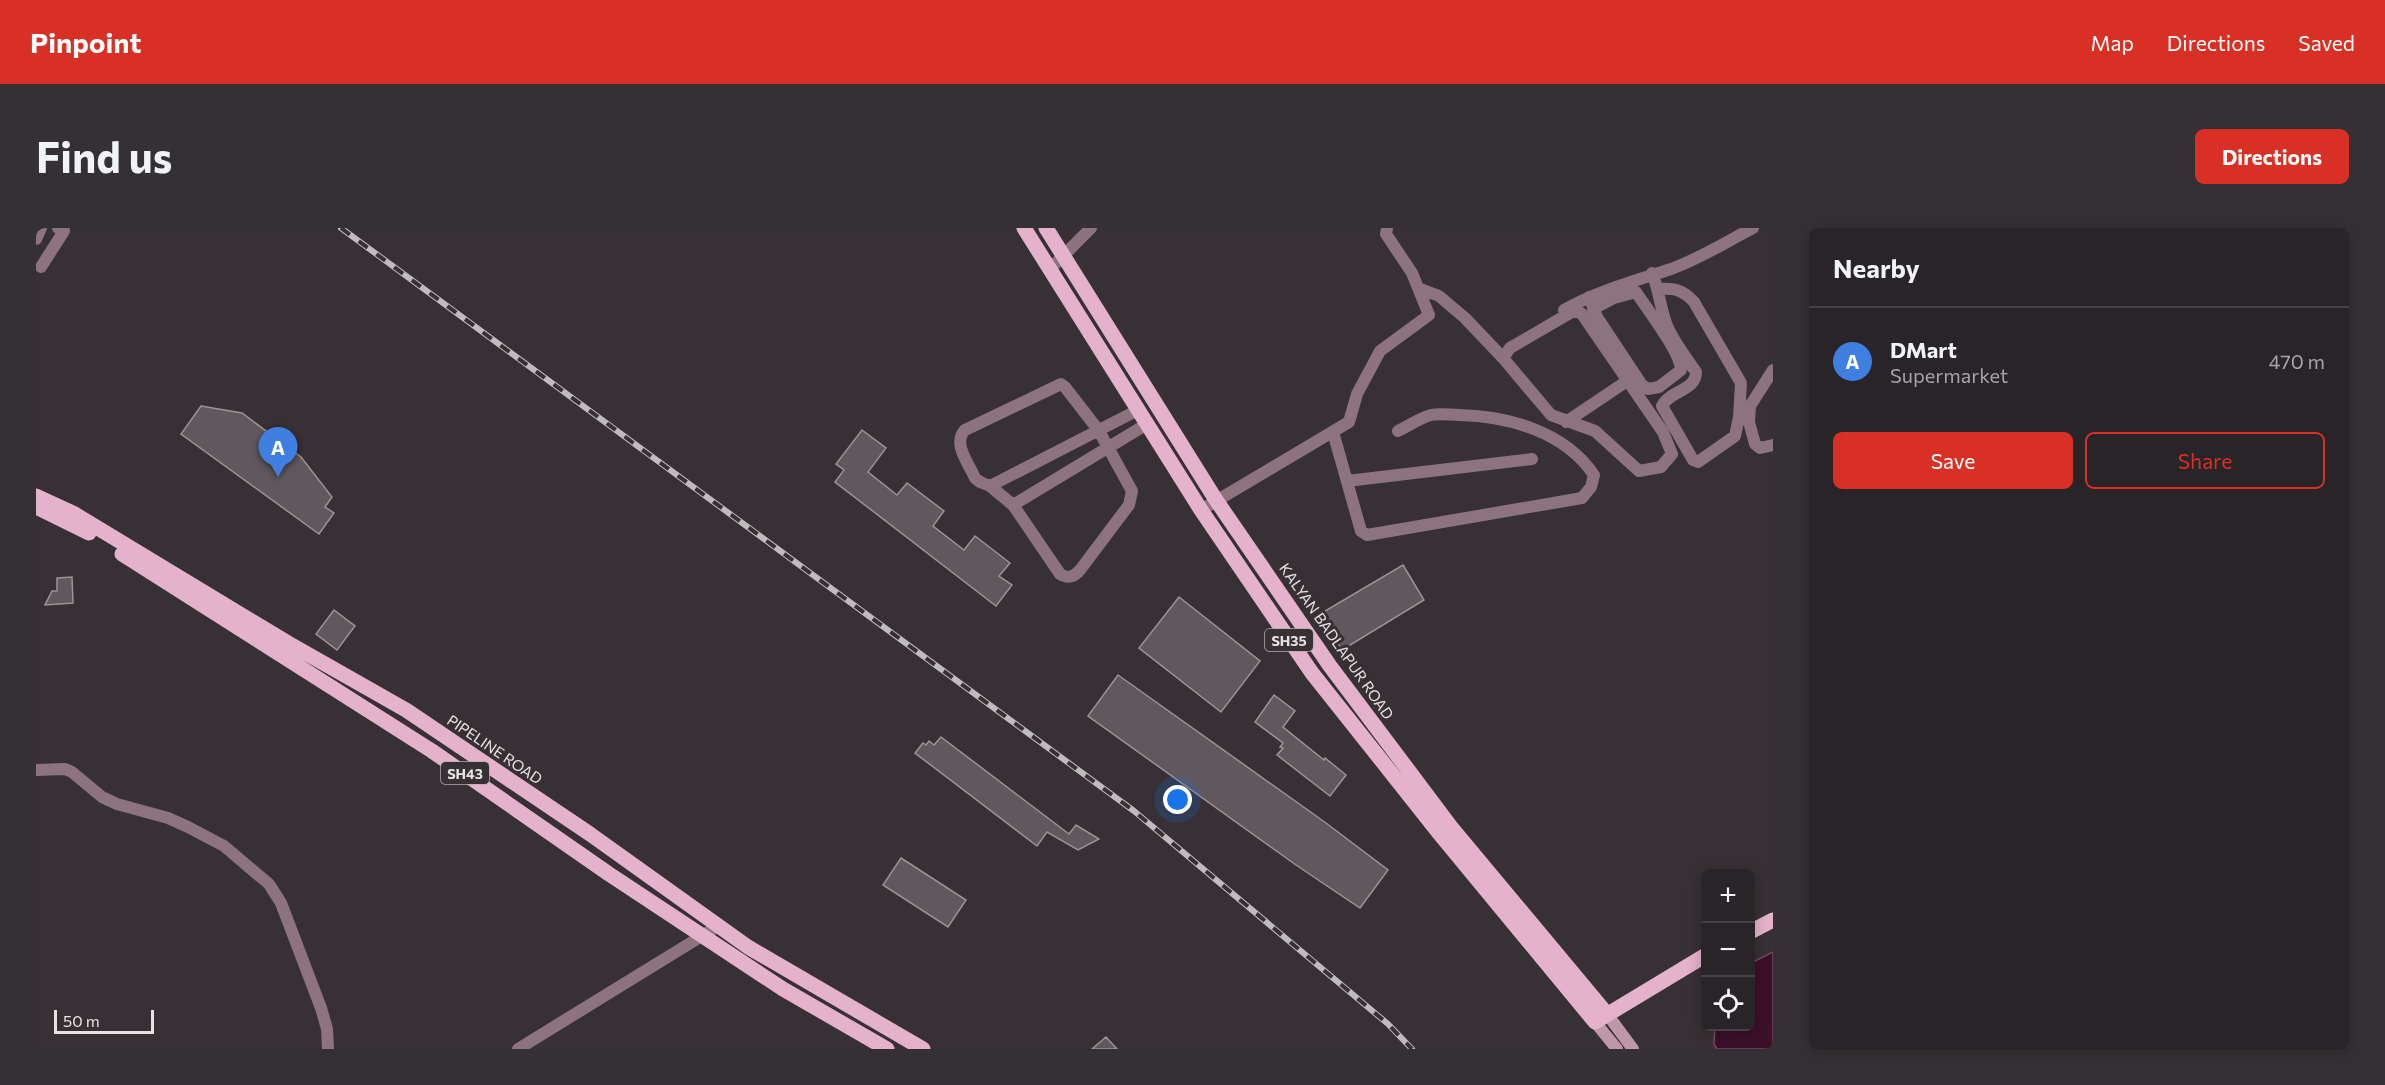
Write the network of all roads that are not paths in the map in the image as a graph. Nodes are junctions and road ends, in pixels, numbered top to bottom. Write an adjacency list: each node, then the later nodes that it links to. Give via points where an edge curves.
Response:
1 (41, 228): 8 (street)
2 (58, 228): 10 (street, via 63,231)
3 (1024, 228): 11 (main road, KALYAN BADLAPUR ROAD / SH35)
4 (1046, 228): 9 (main road, KALYAN BADLAPUR ROAD / SH35)
5 (1091, 228): 9 (street)
6 (1387, 228): 13 (street, via 1386,234)
7 (1753, 228): 12 (street, via 1671,269)
8 (36, 238)
9 (1063, 256): 11 (street); 31 (main road, KALYAN BADLAPUR ROAD / SH35)
10 (38, 269)
11 (1049, 270): 19 (main road, KALYAN BADLAPUR ROAD / SH35)
12 (1652, 273): 14 (street); 15 (street)
13 (1418, 288): 16 (street, via 1439,296); 24 (street, via 1429,315 1380,351 1357,394 1349,422)
14 (1659, 289): 14 (street, via 1667,327 1696,372 1696,380 1662,406 1693,460 1698,462 1735,436 1741,383 1694,302 1684,291)
15 (1591, 303): 15 (street, via 1642,385 1648,389 1659,387 1681,369 1675,352 1636,292); 16 (street)
16 (1499, 353): 18 (street, via 1577,311); 20 (street, via 1551,415)
17 (1773, 370): 25 (street, via 1750,406 1749,422 1755,444)
18 (1627, 381): 20 (street); 20 (street, via 1663,432 1672,454 1661,467 1639,471 1595,431)
19 (1138, 410): 21 (main road, KALYAN BADLAPUR ROAD / SH35); 22 (street)
20 (1566, 422)
21 (1147, 424): 26 (street); 34 (main road, KALYAN BADLAPUR ROAD / SH35)
22 (1099, 431): 26 (street); 29 (street); 29 (street, via 1061,384 965,430 959,443 975,478)
23 (1398, 431): 28 (street, via 1432,415 1482,415 1524,424 1558,441 1585,462 1594,475 1591,487 1582,498 1367,535 1361,531)
24 (1333, 432): 28 (street); 31 (street)
25 (1773, 445)
26 (1108, 446): 32 (street); 32 (street, via 1131,486 1132,498 1076,575 1060,574)
27 (1532, 459): 28 (street)
28 (1347, 481)
29 (990, 486): 32 (street)
30 (36, 496): 35 (main road, PIPELINE ROAD / SH43, via 73,513)
31 (1216, 500): 34 (street); 43 (main road, KALYAN BADLAPUR ROAD / SH35, via 1330,666)
32 (1013, 505)
33 (36, 507): 36 (main road, SH43, via 81,529)
34 (1201, 510): 43 (main road, KALYAN BADLAPUR ROAD / SH35, via 1312,673 1438,833)
35 (357, 683): 36 (main road); 39 (main road, PIPELINE ROAD / SH43, via 416,716)
36 (345, 695): 41 (main road, SH43)
37 (36, 770): 44 (street, via 65,769 102,797 188,827 224,846 269,884 281,903 321,1008)
38 (1773, 920): 40 (main road)
39 (718, 926): 41 (street); 47 (main road, PIPELINE ROAD / SH43)
40 (1755, 929)
41 (704, 937): 45 (street); 46 (main road, SH43, via 783,989)
42 (1701, 958): 43 (main road)
43 (1601, 1018): 48 (main road); 49 (main road, KALYAN BADLAPUR ROAD)
44 (328, 1049)
45 (518, 1049)
46 (887, 1049)
47 (923, 1049)
48 (1617, 1049)
49 (1633, 1049)

